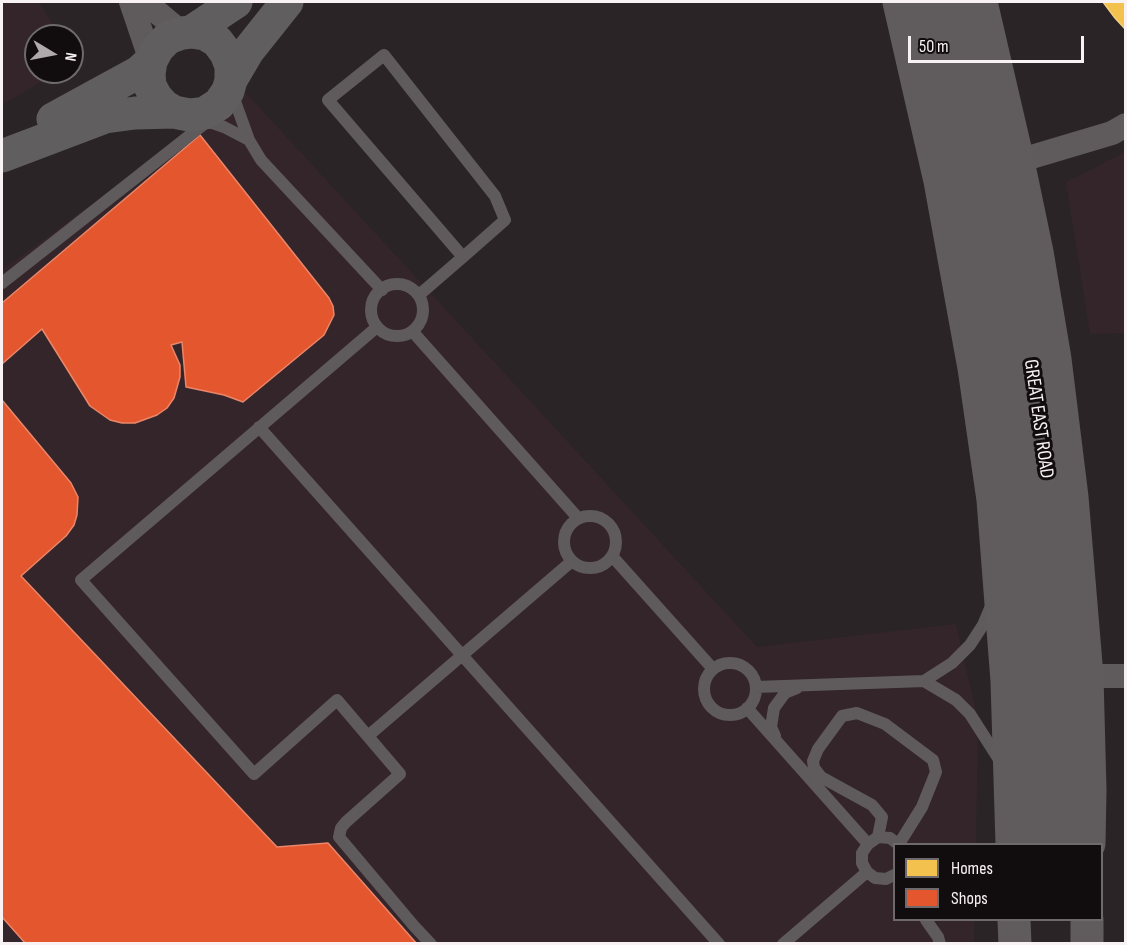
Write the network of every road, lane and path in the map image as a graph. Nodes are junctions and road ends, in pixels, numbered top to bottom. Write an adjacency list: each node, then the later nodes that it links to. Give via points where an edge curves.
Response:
1 (131, 2): 10 (street)
2 (145, 2): 9 (street)
3 (236, 2): 9 (main road)
4 (287, 2): 11 (main road, via 248,51)
5 (899, 2): 28 (main road, via 940,181 974,368)
6 (925, 2): 44 (main road, GREAT EAST ROAD, via 966,176 1002,366 1028,585 1035,678)
7 (950, 2): 45 (main road, GREAT EAST ROAD, via 1010,256 1046,475 1063,675)
8 (981, 2): 17 (main road, GREAT EAST ROAD)
9 (187, 32): 10 (main road, via 168,38); 11 (main road, via 205,34 217,41 231,66)
10 (150, 62): 12 (main road, via 150,86 156,97 164,106); 15 (main road, via 139,72)
11 (230, 86): 12 (main road, via 219,104); 14 (lane)
12 (191, 116): 14 (lane); 16 (main road, via 135,113 105,117); 19 (lane)
13 (1125, 125): 17 (street, via 1112,133)
14 (249, 140): 20 (lane, via 261,160)
15 (2, 147)
16 (2, 156)
17 (1018, 161): 31 (main road, GREAT EAST ROAD, via 1055,359 1072,496)
18 (463, 257): 18 (lane, via 328,100 384,55 495,196 505,220); 21 (lane)
19 (2, 283)
20 (382, 290): 21 (lane, via 401,285); 22 (lane, via 372,303)
21 (419, 296): 23 (lane, via 422,319)
22 (377, 327): 23 (lane, via 394,336); 24 (lane)
23 (413, 332): 25 (lane)
24 (259, 427): 29 (lane); 37 (lane, via 81,580 254,774 336,700)
25 (578, 518): 26 (lane, via 593,515 607,521 616,541); 27 (lane, via 565,533 566,553)
26 (612, 556): 27 (lane, via 597,567); 30 (lane)
27 (572, 561): 29 (lane)
28 (1001, 586): 33 (lane, via 970,645); 39 (main road)
29 (463, 656): 37 (lane); 55 (lane)
30 (713, 669): 35 (lane, via 736,663 750,672); 36 (lane, via 704,685 704,694 714,710 731,715)
31 (1087, 676): 32 (street); 46 (main road, GREAT EAST ROAD)
32 (1125, 676)
33 (924, 681): 34 (lane); 39 (lane, via 956,700 970,714)
34 (803, 686): 35 (lane); 38 (lane, via 785,693 774,708 771,727)
35 (756, 687): 36 (lane)
36 (747, 708): 38 (lane)
37 (368, 736): 54 (lane, via 400,774 346,822 339,837)
38 (778, 743): 40 (lane)
39 (1011, 778): 43 (main road)
40 (873, 841): 41 (lane, via 890,838); 42 (lane, via 882,817 872,805 821,777 813,768 818,749 842,716 857,713 885,724 933,760 936,772 922,807); 47 (lane, via 862,853)
41 (897, 843)
42 (899, 843)
43 (1012, 843)
44 (1039, 843)
45 (1066, 843)
46 (1089, 843)
47 (867, 872): 48 (lane, via 875,878); 56 (lane)
48 (893, 876)
49 (927, 921): 57 (lane)
50 (1014, 921): 58 (main road)
51 (1037, 921): 59 (main road)
52 (1067, 921): 60 (main road)
53 (1087, 921): 61 (main road)
54 (431, 944)
55 (718, 944)
56 (783, 944)
57 (940, 944)
58 (1015, 944)
59 (1037, 944)
60 (1067, 944)
61 (1087, 944)

